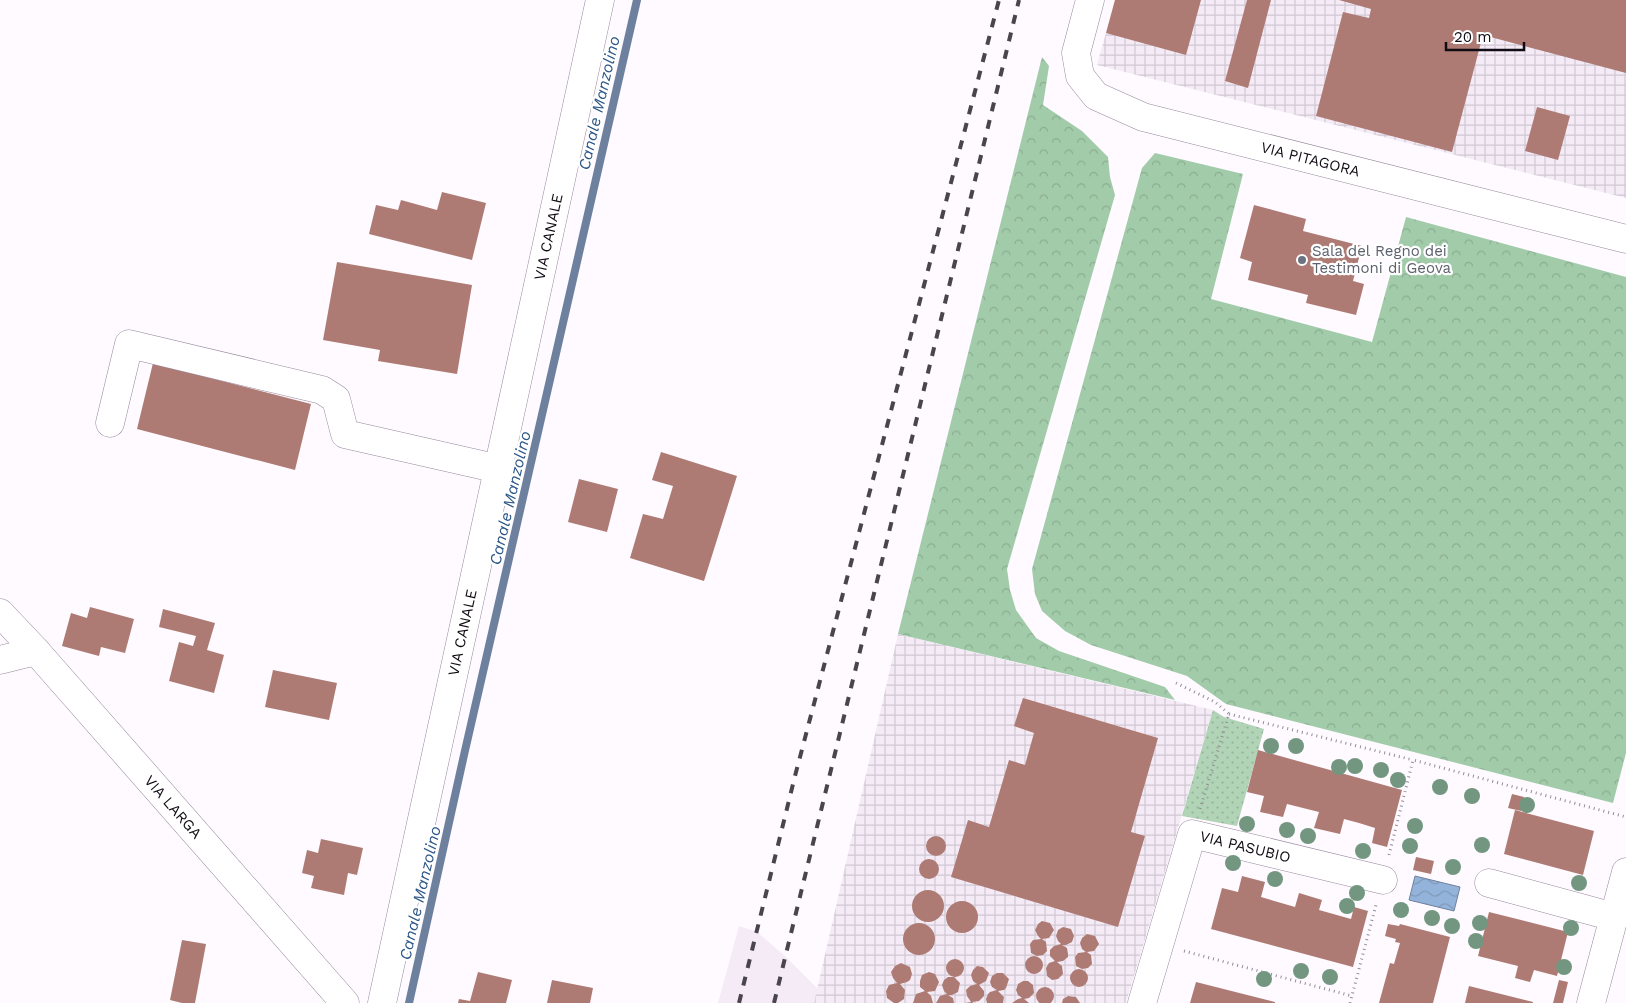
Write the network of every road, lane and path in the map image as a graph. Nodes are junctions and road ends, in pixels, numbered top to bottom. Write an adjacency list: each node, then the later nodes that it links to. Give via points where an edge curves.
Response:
1 (600, 0): 5 (street, VIA CANALE)
2 (1090, 0): 3 (street, VIA PITAGORA, via 1076,53 1080,76 1096,96 1152,119)
3 (1626, 239)
4 (110, 423): 5 (street, via 129,344 322,390 336,399 345,434)
5 (499, 469): 21 (street, VIA CANALE)
6 (0, 613): 7 (street, VIA LARGA)
7 (36, 651): 8 (street); 20 (street, VIA LARGA)
8 (0, 660)
9 (1176, 682): 10 (path, via 1215,702)
10 (1229, 714): 11 (path); 13 (path)
11 (1413, 760): 12 (path); 15 (path)
12 (1626, 817)
13 (1192, 834): 15 (street, VIA PASUBIO); 18 (street, VIA PASUBIO)
14 (1626, 872): 17 (street)
15 (1383, 880): 19 (path)
16 (1489, 883): 17 (street)
17 (1614, 917): 24 (street)
18 (1159, 944): 19 (path); 22 (street, VIA PASUBIO)
19 (1352, 996): 23 (path)
20 (345, 1003)
21 (382, 1003)
22 (1142, 1003)
23 (1350, 1003)
24 (1591, 1003)

